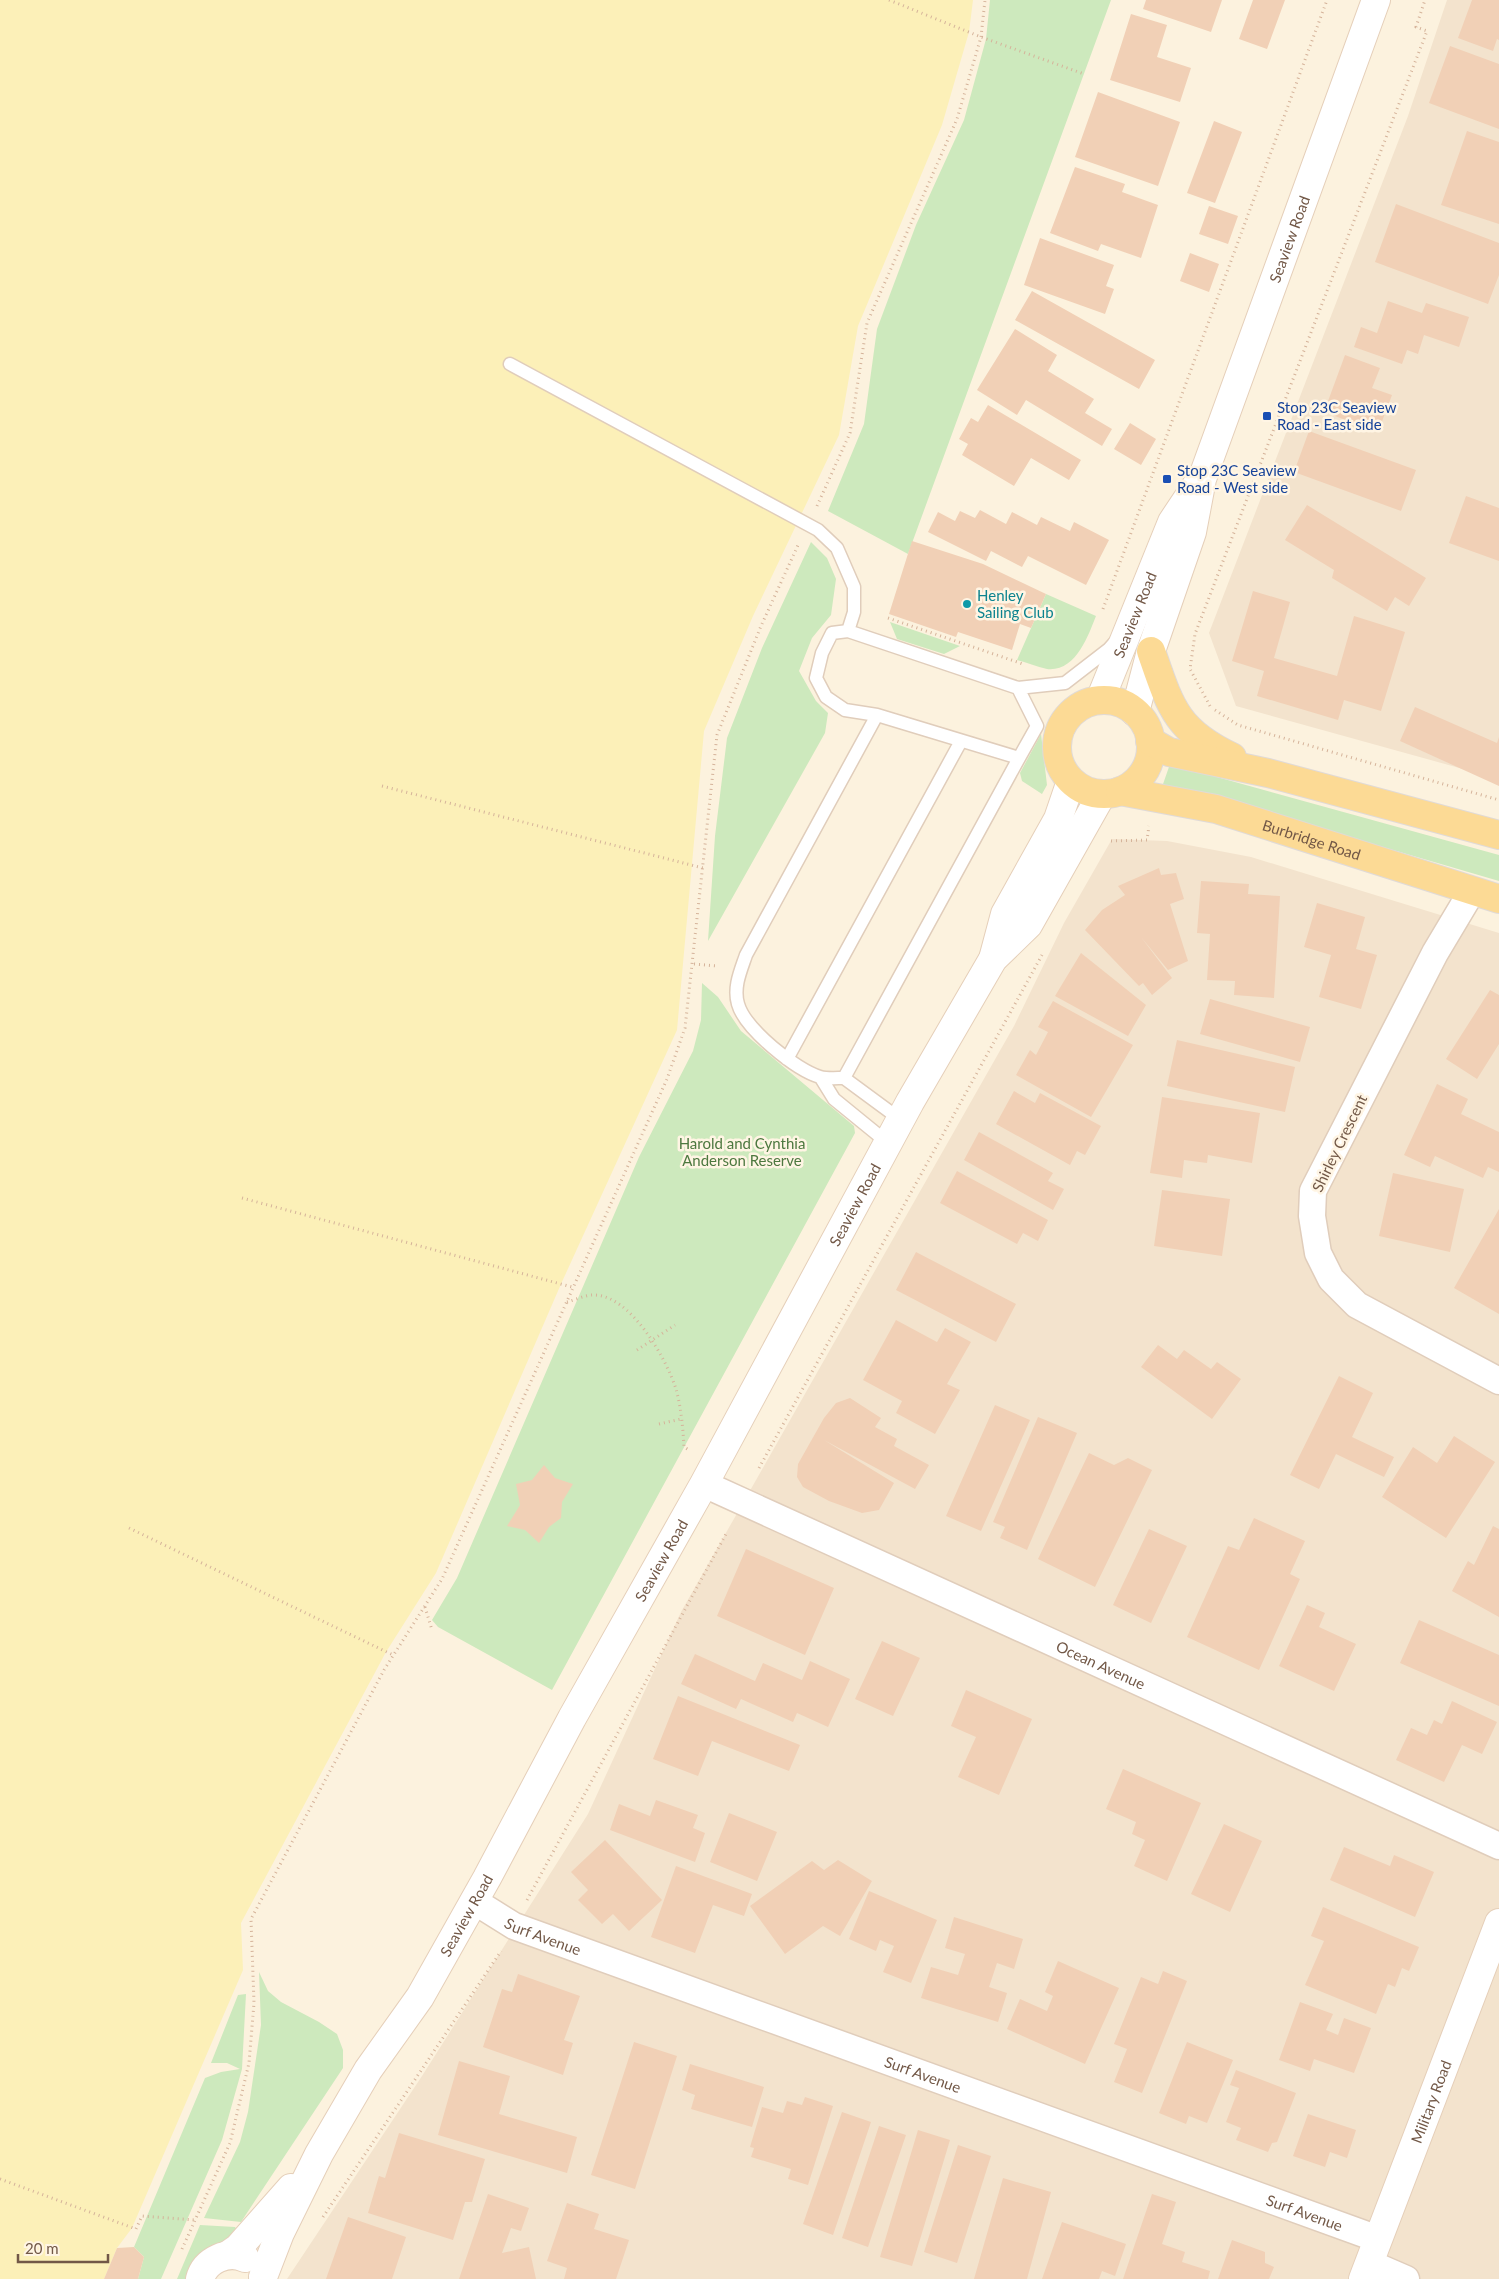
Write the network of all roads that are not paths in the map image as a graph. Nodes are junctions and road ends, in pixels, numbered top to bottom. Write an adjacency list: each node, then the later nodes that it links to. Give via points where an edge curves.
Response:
1 (1376, 0): 3 (street, Seaview Road)
2 (510, 364): 5 (lane, via 818,530 837,548 854,587 854,612)
3 (1202, 479): 4 (street, Seaview Road, via 1172,522); 6 (street, Seaview Road, via 1192,532)
4 (1131, 626): 7 (lane, via 1109,650 1065,683); 8 (street, Seaview Road)
5 (848, 630): 7 (lane); 10 (lane, via 832,633 822,653 816,678 826,697 845,710)
6 (1151, 650): 9 (street, Seaview Road); 14 (main road, via 1168,699 1188,730 1216,749)
7 (1018, 688): 13 (lane, via 1037,726)
8 (1100, 700): 9 (main road, via 1113,701); 15 (main road, via 1072,712 1063,724 1057,754)
9 (1135, 712): 12 (main road)
10 (877, 715): 11 (lane); 21 (lane, via 746,955 737,979 738,1004 754,1031)
11 (962, 741): 13 (lane); 21 (lane)
12 (1150, 741): 14 (main road, via 1169,752); 16 (main road, via 1150,756 1144,772 1134,784)
13 (1019, 758): 23 (lane)
14 (1268, 773): 17 (main road)
15 (1071, 780): 16 (main road, via 1090,792); 20 (street, Seaview Road, via 1058,819 1005,914)
16 (1111, 793): 18 (main road, Burbridge Road, via 1216,808); 20 (street, Seaview Road, via 1028,925)
17 (1499, 835)
18 (1472, 891): 19 (main road, Burbridge Road); 25 (street, Shirley Crescent, via 1435,953 1313,1191 1312,1216 1318,1253 1331,1279 1357,1305)
19 (1499, 900)
20 (993, 959): 24 (street, Seaview Road)
21 (787, 1059): 22 (lane)
22 (821, 1078): 23 (lane); 24 (lane, via 834,1099)
23 (844, 1078): 24 (lane)
24 (894, 1132): 26 (street, Seaview Road)
25 (1499, 1381)
26 (704, 1484): 27 (street, Ocean Avenue); 28 (street, Seaview Road, via 572,1718)
27 (1499, 1846)
28 (474, 1901): 30 (street, Seaview Road, via 420,1996 368,2070); 32 (street, Surf Avenue, via 514,1926)
29 (1499, 1923): 32 (street, Military Road)
30 (319, 2154): 31 (street, Seaview Road, via 251,2234); 33 (street, Seaview Road, via 280,2233)
31 (228, 2255): 33 (street, via 249,2260 258,2267); 34 (street, Seaview Road, via 208,2265)
32 (1370, 2260): 35 (street, Surf Avenue)
33 (263, 2278)
34 (200, 2279)
35 (1406, 2279)

